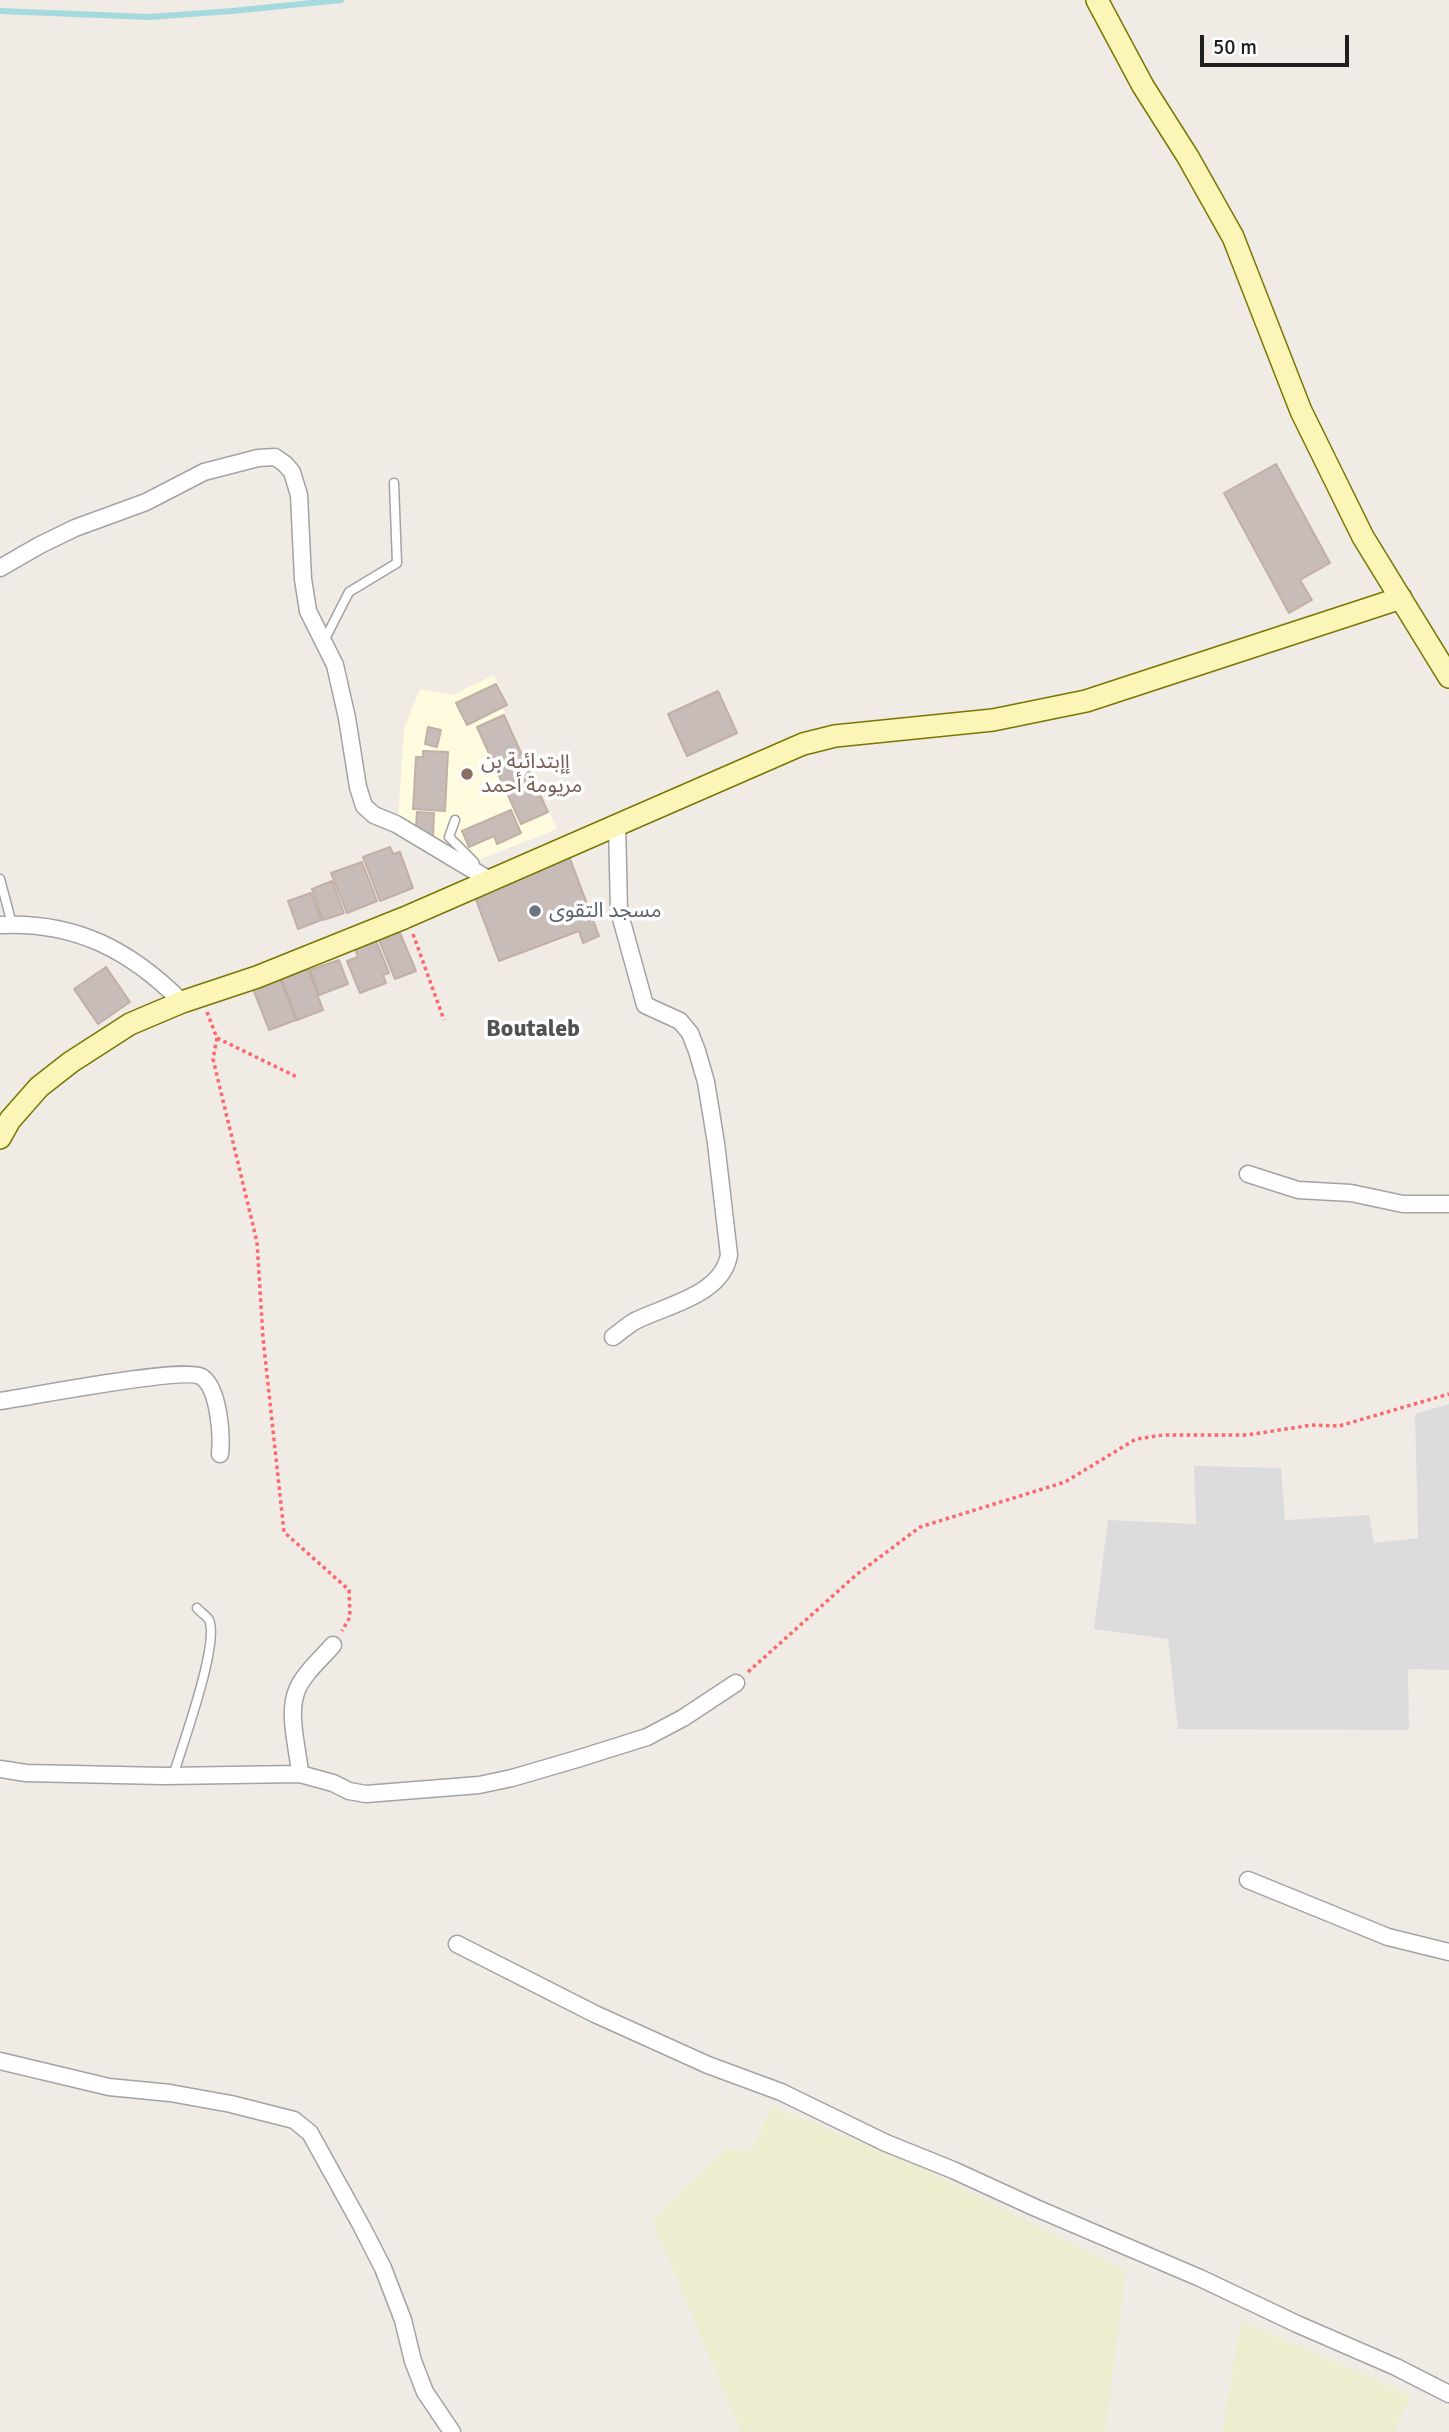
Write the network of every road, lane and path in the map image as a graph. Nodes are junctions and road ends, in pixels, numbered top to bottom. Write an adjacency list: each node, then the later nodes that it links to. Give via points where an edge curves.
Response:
1 (1097, 0): 4 (street, via 1233,237 1301,411 1363,537)
2 (394, 483): 5 (lane, via 397,563 349,592)
3 (0, 568): 5 (street, via 75,528 146,502 204,471 275,457 292,472 299,495 308,611)
4 (1401, 598): 6 (street); 8 (street, via 1086,701 993,720 835,736 803,744)
5 (324, 641): 9 (street, via 342,691 364,806)
6 (1449, 677)
7 (455, 820): 9 (lane, via 449,837)
8 (617, 823): 9 (street); 20 (street, via 619,911 645,1005 680,1021 690,1033 706,1082 729,1255 724,1272 705,1289 633,1322)
9 (482, 876): 11 (street)
10 (0, 879): 12 (lane)
11 (407, 916): 13 (street); 14 (path)
12 (6, 924): 13 (street, via 64,929 115,950)
13 (192, 999): 15 (path); 17 (street, via 130,1024 71,1062 38,1087)
14 (444, 1020)
15 (217, 1038): 16 (path); 25 (path, via 213,1059 257,1242 284,1532 349,1590 350,1617)
16 (297, 1077)
17 (0, 1138)
18 (1248, 1174): 19 (street, via 1298,1190 1351,1193 1403,1204)
19 (1449, 1204)
20 (613, 1337)
21 (1449, 1394): 26 (path, via 1339,1426 1136,1440 1065,1482 920,1527 856,1575)
22 (0, 1401): 23 (street, via 196,1374 204,1378 213,1396 222,1428)
23 (219, 1454)
24 (197, 1608): 29 (lane, via 209,1620 210,1647)
25 (332, 1645): 28 (street, via 296,1692 293,1711)
26 (736, 1683): 28 (street, via 647,1737 512,1778 366,1794)
27 (0, 1769): 29 (street)
28 (300, 1773): 29 (street)
29 (173, 1776)
30 (1248, 1880): 32 (street, via 1388,1937)
31 (457, 1944): 34 (street, via 595,2014 1200,2278)
32 (1449, 1952)
33 (0, 2060): 35 (street, via 109,2087 269,2112 294,2120 310,2133 378,2258 425,2392)
34 (1449, 2394)
35 (452, 2432)

